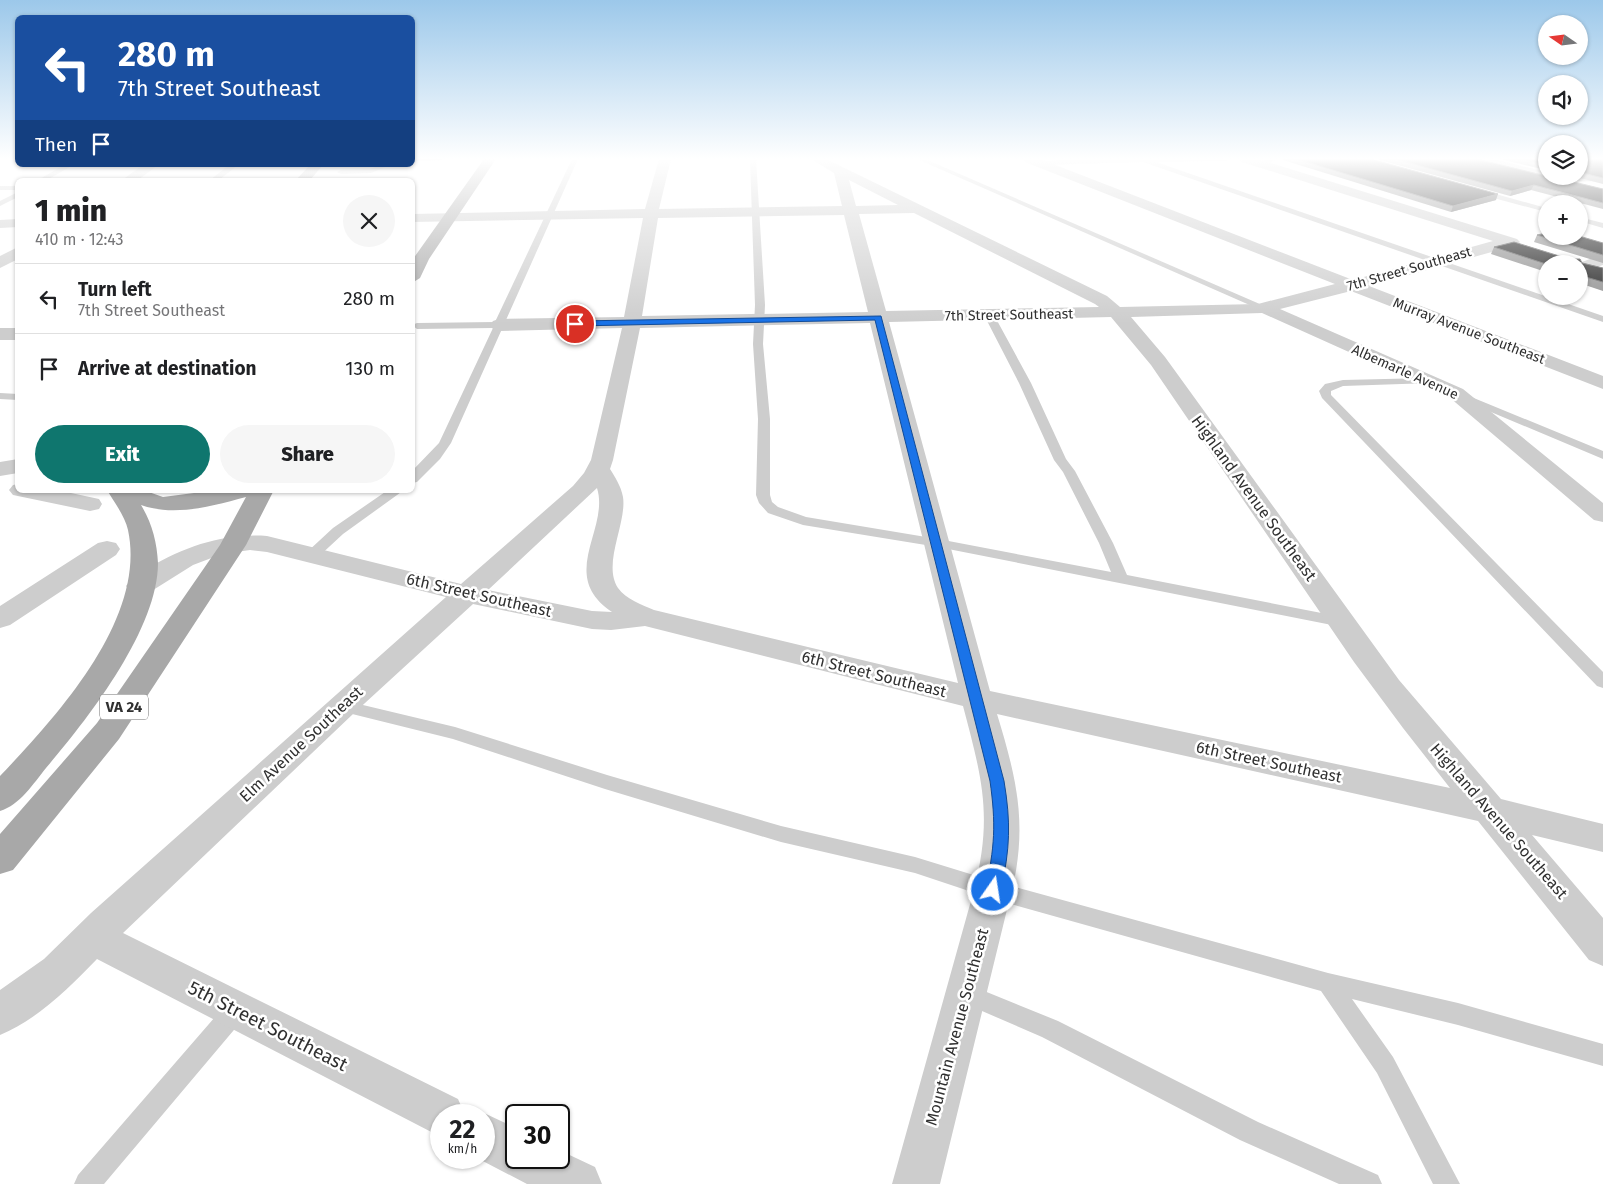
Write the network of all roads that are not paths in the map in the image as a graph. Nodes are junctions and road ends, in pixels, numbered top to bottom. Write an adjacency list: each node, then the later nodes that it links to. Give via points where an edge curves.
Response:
1 (451, 214): 13 (main road)
2 (638, 214): 11 (street)
3 (651, 214): 31 (street, Elm Avenue Southeast)
4 (755, 214): 30 (lane)
5 (851, 214): 28 (street, Mountain Avenue Southeast)
6 (929, 214): 26 (street, Highland Avenue Southeast, via 1101,300)
7 (1048, 214): 25 (lane)
8 (1171, 214): 24 (street, Murray Avenue Southeast)
9 (1302, 214): 21 (lane)
10 (1424, 214): 18 (street)
11 (549, 216): 13 (street); 32 (lane)
12 (415, 218): 13 (street)
13 (448, 218): 23 (main road)
14 (1588, 222): 17 (lane)
15 (0, 224): 16 (street)
16 (15, 224)
17 (1603, 226)
18 (1510, 241): 19 (street); 21 (street, 7th Street Southeast)
19 (1527, 246)
20 (15, 254): 22 (street)
21 (1438, 261): 24 (street, 7th Street Southeast); 29 (lane)
22 (0, 263)
23 (415, 272)
24 (1353, 285): 25 (street, 7th Street Southeast); 35 (street, Murray Avenue Southeast)
25 (1264, 308): 26 (street, 7th Street Southeast); 34 (street, Albemarle Avenue)
26 (1118, 312): 27 (street, 7th Street Southeast); 62 (street, Highland Avenue Southeast)
27 (989, 315): 28 (street, 7th Street Southeast); 57 (lane, via 1060,460 1069,471 1106,543)
28 (878, 318): 30 (street, 7th Street Southeast); 53 (street, Mountain Avenue Southeast)
29 (1603, 319)
30 (760, 320): 31 (street, 7th Street Southeast); 53 (lane, via 758,344 764,419 763,495 766,503 774,510 803,521)
31 (632, 323): 32 (street, 7th Street Southeast); 40 (street, Elm Avenue Southeast)
32 (499, 325): 33 (lane); 42 (lane, via 446,443)
33 (417, 326)
34 (1427, 381): 36 (street, Albemarle Avenue); 63 (lane, via 1336,384 1325,391 1326,396)
35 (1603, 383)
36 (1456, 394): 39 (lane); 52 (street, Albemarle Avenue)
37 (0, 396): 38 (lane)
38 (15, 398)
39 (1603, 455)
40 (598, 469): 59 (street, Elm Avenue Southeast, via 582,491); 61 (street, via 608,486 611,500 599,578 612,599)
41 (4, 472): 43 (street, via 4,485)
42 (415, 475)
43 (15, 489)
44 (34, 493): 51 (street)
45 (121, 493): 58 (main road, VA 24, via 141,531 144,557)
46 (128, 493): 47 (main road, via 161,504 207,500)
47 (234, 493)
48 (260, 493): 54 (main road, VA 24)
49 (275, 493): 54 (main road, VA 24, via 252,527)
50 (393, 493): 56 (lane, via 338,531)
51 (90, 504)
52 (1603, 515)
53 (938, 543): 57 (lane); 64 (street, Mountain Avenue Southeast)
54 (233, 545): 56 (street, 6th Street Southeast, via 259,543); 58 (street, 6th Street Southeast, via 175,563); 69 (main road, VA 24, via 108,731)
55 (107, 549): 60 (street)
56 (311, 556): 59 (street, 6th Street Southeast)
57 (1121, 579): 62 (lane)
58 (140, 586): 66 (main road, VA 24, via 121,638 98,679 62,728)
59 (467, 594): 61 (street, 6th Street Southeast, via 592,620); 65 (street, Elm Avenue Southeast)
60 (1, 617)
61 (645, 617): 64 (street, 6th Street Southeast)
62 (1342, 622): 67 (street, Highland Avenue Southeast, via 1441,756)
63 (1603, 682)
64 (977, 699): 67 (street, 6th Street Southeast, via 1413,792); 70 (street, Mountain Avenue Southeast, via 1003,817 1001,855)
65 (342, 706): 70 (lane, via 455,733 781,834 915,865); 71 (street, Elm Avenue Southeast)
66 (0, 798)
67 (1489, 812): 68 (street, 6th Street Southeast); 72 (street, Highland Avenue Southeast, via 1537,864)
68 (1603, 838)
69 (0, 859)
70 (993, 890): 73 (lane); 74 (street, Mountain Avenue Southeast)
71 (94, 938): 75 (street, 5th Street Southeast); 76 (street, Elm Avenue Southeast, via 58,972)
72 (1603, 948)
73 (1328, 983): 77 (lane, via 1458,1014); 84 (lane, via 1385,1065)
74 (966, 993): 82 (street, Mountain Avenue Southeast); 83 (lane, via 1050,1029 1249,1132)
75 (236, 1010): 78 (street, 5th Street Southeast); 80 (lane)
76 (0, 1015)
77 (1603, 1055)
78 (430, 1109)
79 (547, 1169): 81 (street)
80 (87, 1184)
81 (578, 1184)
82 (916, 1184)
83 (1369, 1184)
84 (1447, 1184)

